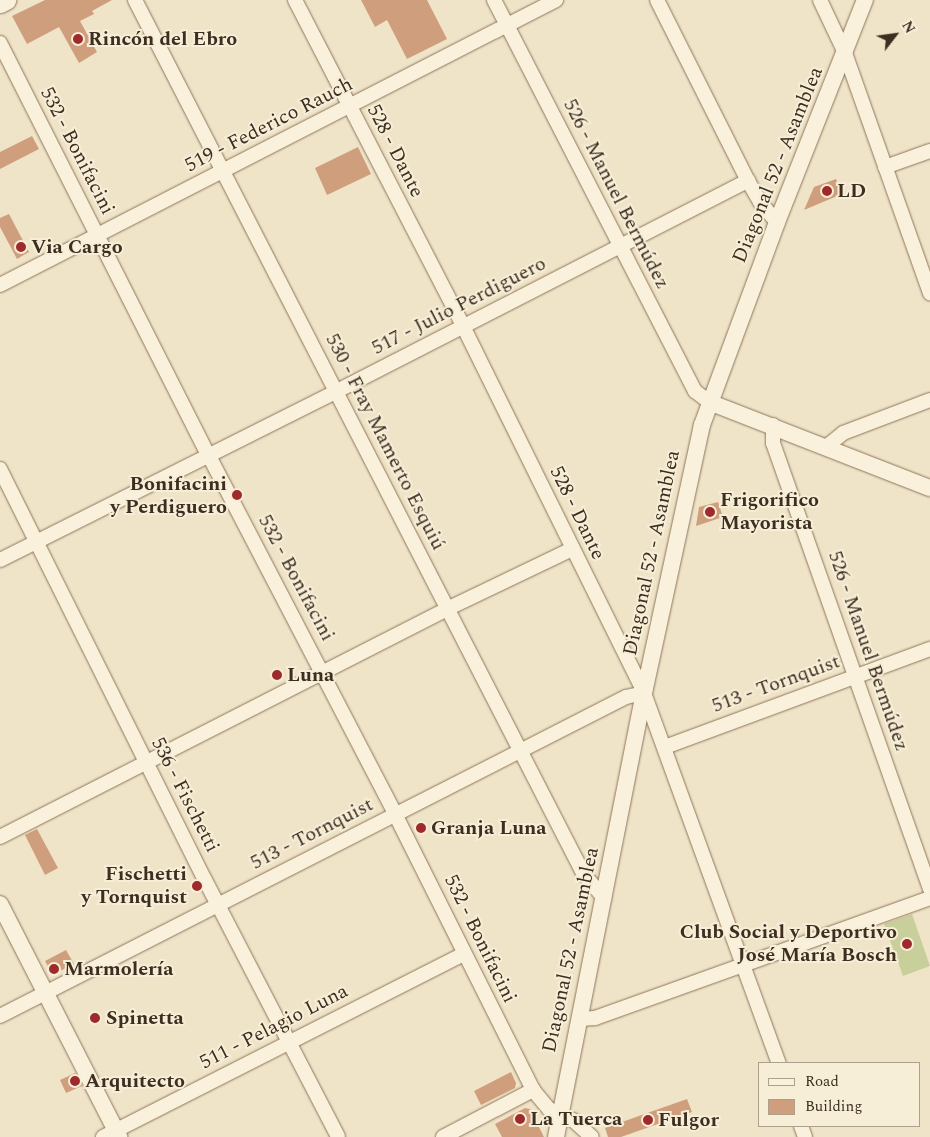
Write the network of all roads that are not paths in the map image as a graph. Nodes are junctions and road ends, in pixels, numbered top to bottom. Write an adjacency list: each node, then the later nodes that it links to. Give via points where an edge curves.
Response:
1 (6, 0): 9 (main road)
2 (135, 0): 16 (street, 530 - Fray Mamerto Esquiú)
3 (295, 0): 13 (street, 528 - Dante)
4 (494, 0): 10 (street, 526 - Manuel Bermúdez)
5 (556, 0): 10 (street, 519 - Federico Rauch)
6 (657, 0): 17 (street)
7 (820, 0): 12 (street)
8 (865, 0): 12 (street, Diagonal 52 - Asamblea)
9 (0, 3)
10 (506, 26): 13 (street, 519 - Federico Rauch); 20 (street, 526 - Manuel Bermúdez)
11 (0, 43): 19 (street, 532 - Bonifacini)
12 (845, 53): 15 (street); 18 (street, Diagonal 52 - Asamblea)
13 (349, 106): 16 (street, 519 - Federico Rauch); 23 (street, 528 - Dante)
14 (930, 151): 15 (street)
15 (885, 167): 22 (street)
16 (223, 170): 19 (street, 519 - Federico Rauch); 24 (street, 530 - Fray Mamerto Esquiú)
17 (748, 180): 18 (street, via 760,202); 20 (street, 517 - Julio Perdiguero)
18 (777, 222): 26 (street, Diagonal 52 - Asamblea)
19 (98, 235): 21 (street, 519 - Federico Rauch); 29 (street, 532 - Bonifacini)
20 (620, 246): 23 (street, 517 - Julio Perdiguero); 26 (street, 526 - Manuel Bermúdez, via 695,391)
21 (0, 285)
22 (930, 293)
23 (463, 326): 24 (street, 517 - Julio Perdiguero); 33 (street, 528 - Dante)
24 (337, 391): 29 (street, 517 - Julio Perdiguero); 35 (street, 530 - Fray Mamerto Esquiú)
25 (930, 400): 28 (street, via 843,433)
26 (709, 402): 27 (street); 39 (street, Diagonal 52 - Asamblea)
27 (773, 425): 28 (street); 38 (street, 526 - Manuel Bermúdez, via 773,443)
28 (826, 447): 31 (street)
29 (209, 456): 32 (street, 517 - Julio Perdiguero); 37 (street, 532 - Bonifacini)
30 (0, 469): 32 (street, 536 - Fischetti)
31 (930, 488)
32 (37, 541): 34 (street, 517 - Julio Perdiguero); 42 (street, 536 - Fischetti)
33 (572, 549): 35 (street); 39 (street, 528 - Dante)
34 (0, 560)
35 (447, 609): 37 (street); 41 (street, 530 - Fray Mamerto Esquiú)
36 (930, 649): 38 (street, 513 - Tornquist)
37 (323, 672): 42 (street); 43 (street, 532 - Bonifacini)
38 (856, 675): 40 (street, 513 - Tornquist); 45 (street, 526 - Manuel Bermúdez)
39 (644, 693): 40 (street, 528 - Dante); 41 (street, 513 - Tornquist, via 626,697); 46 (street, Diagonal 52 - Asamblea)
40 (665, 747): 51 (street, 528 - Dante)
41 (521, 750): 43 (street, 513 - Tornquist); 46 (street, 530 - Fray Mamerto Esquiú, via 583,873)
42 (146, 762): 44 (street); 49 (street, 536 - Fischetti)
43 (396, 814): 49 (street, 513 - Tornquist); 50 (street, 532 - Bonifacini)
44 (0, 837)
45 (930, 889)
46 (604, 898): 54 (street, Diagonal 52 - Asamblea)
47 (930, 898): 51 (street)
48 (0, 904): 52 (street)
49 (218, 904): 52 (street, 513 - Tornquist); 55 (street, 536 - Fischetti)
50 (464, 954): 55 (street, 511 - Pelagio Luna); 57 (street, 532 - Bonifacini)
51 (744, 965): 54 (street, via 595,1018); 56 (street, 528 - Dante)
52 (45, 993): 53 (street, 513 - Tornquist); 59 (street)
53 (0, 1016)
54 (580, 1019): 58 (street, Diagonal 52 - Asamblea)
55 (289, 1042): 59 (street, 511 - Pelagio Luna); 60 (street, 536 - Fischetti)
56 (779, 1062)
57 (533, 1090): 58 (street, 532 - Bonifacini, via 549,1109); 61 (street)
58 (560, 1115): 62 (street, Diagonal 52 - Asamblea); 63 (street, 532 - Bonifacini, via 584,1128)
59 (112, 1135)
60 (338, 1137)
61 (443, 1137)
62 (556, 1137)
63 (592, 1137)

